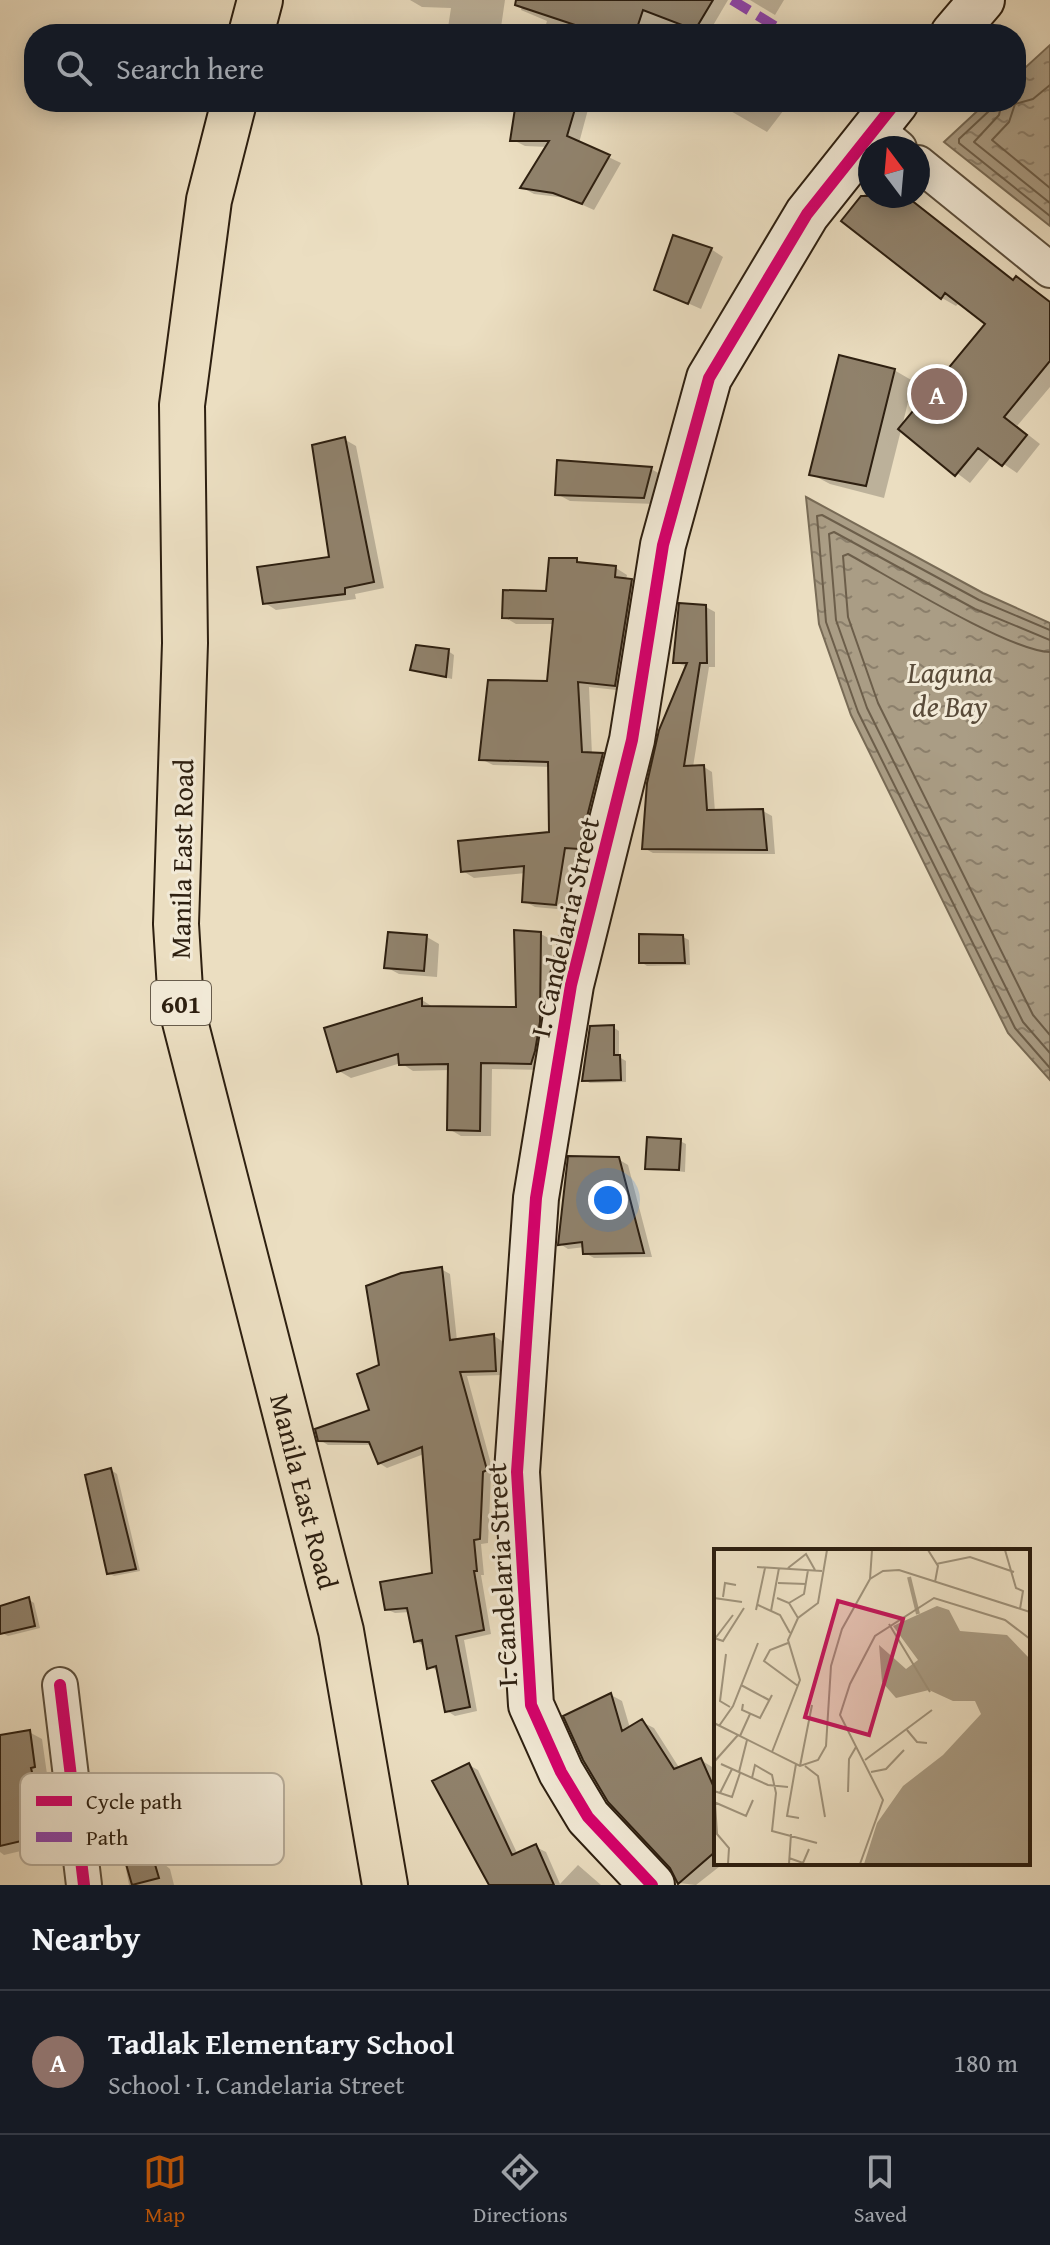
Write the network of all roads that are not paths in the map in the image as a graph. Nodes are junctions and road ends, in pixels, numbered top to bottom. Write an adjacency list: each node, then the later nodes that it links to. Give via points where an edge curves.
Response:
1 (260, 0): 3 (main road)
2 (982, 0): 4 (street)
3 (254, 24)
4 (962, 24)
5 (231, 112): 13 (main road, Manila East Road / 601, via 209,200 182,405 185,643 176,924 181,1006 341,1631)
6 (890, 126): 14 (street, I. Candelaria Street, via 807,214 709,378 663,545 632,740 571,985 536,1198 517,1472 531,1705 588,1817)
7 (930, 173): 8 (street)
8 (1050, 270)
9 (60, 1685): 10 (street)
10 (71, 1773)
11 (82, 1865): 12 (street)
12 (84, 1885)
13 (385, 1885)
14 (652, 1885)

